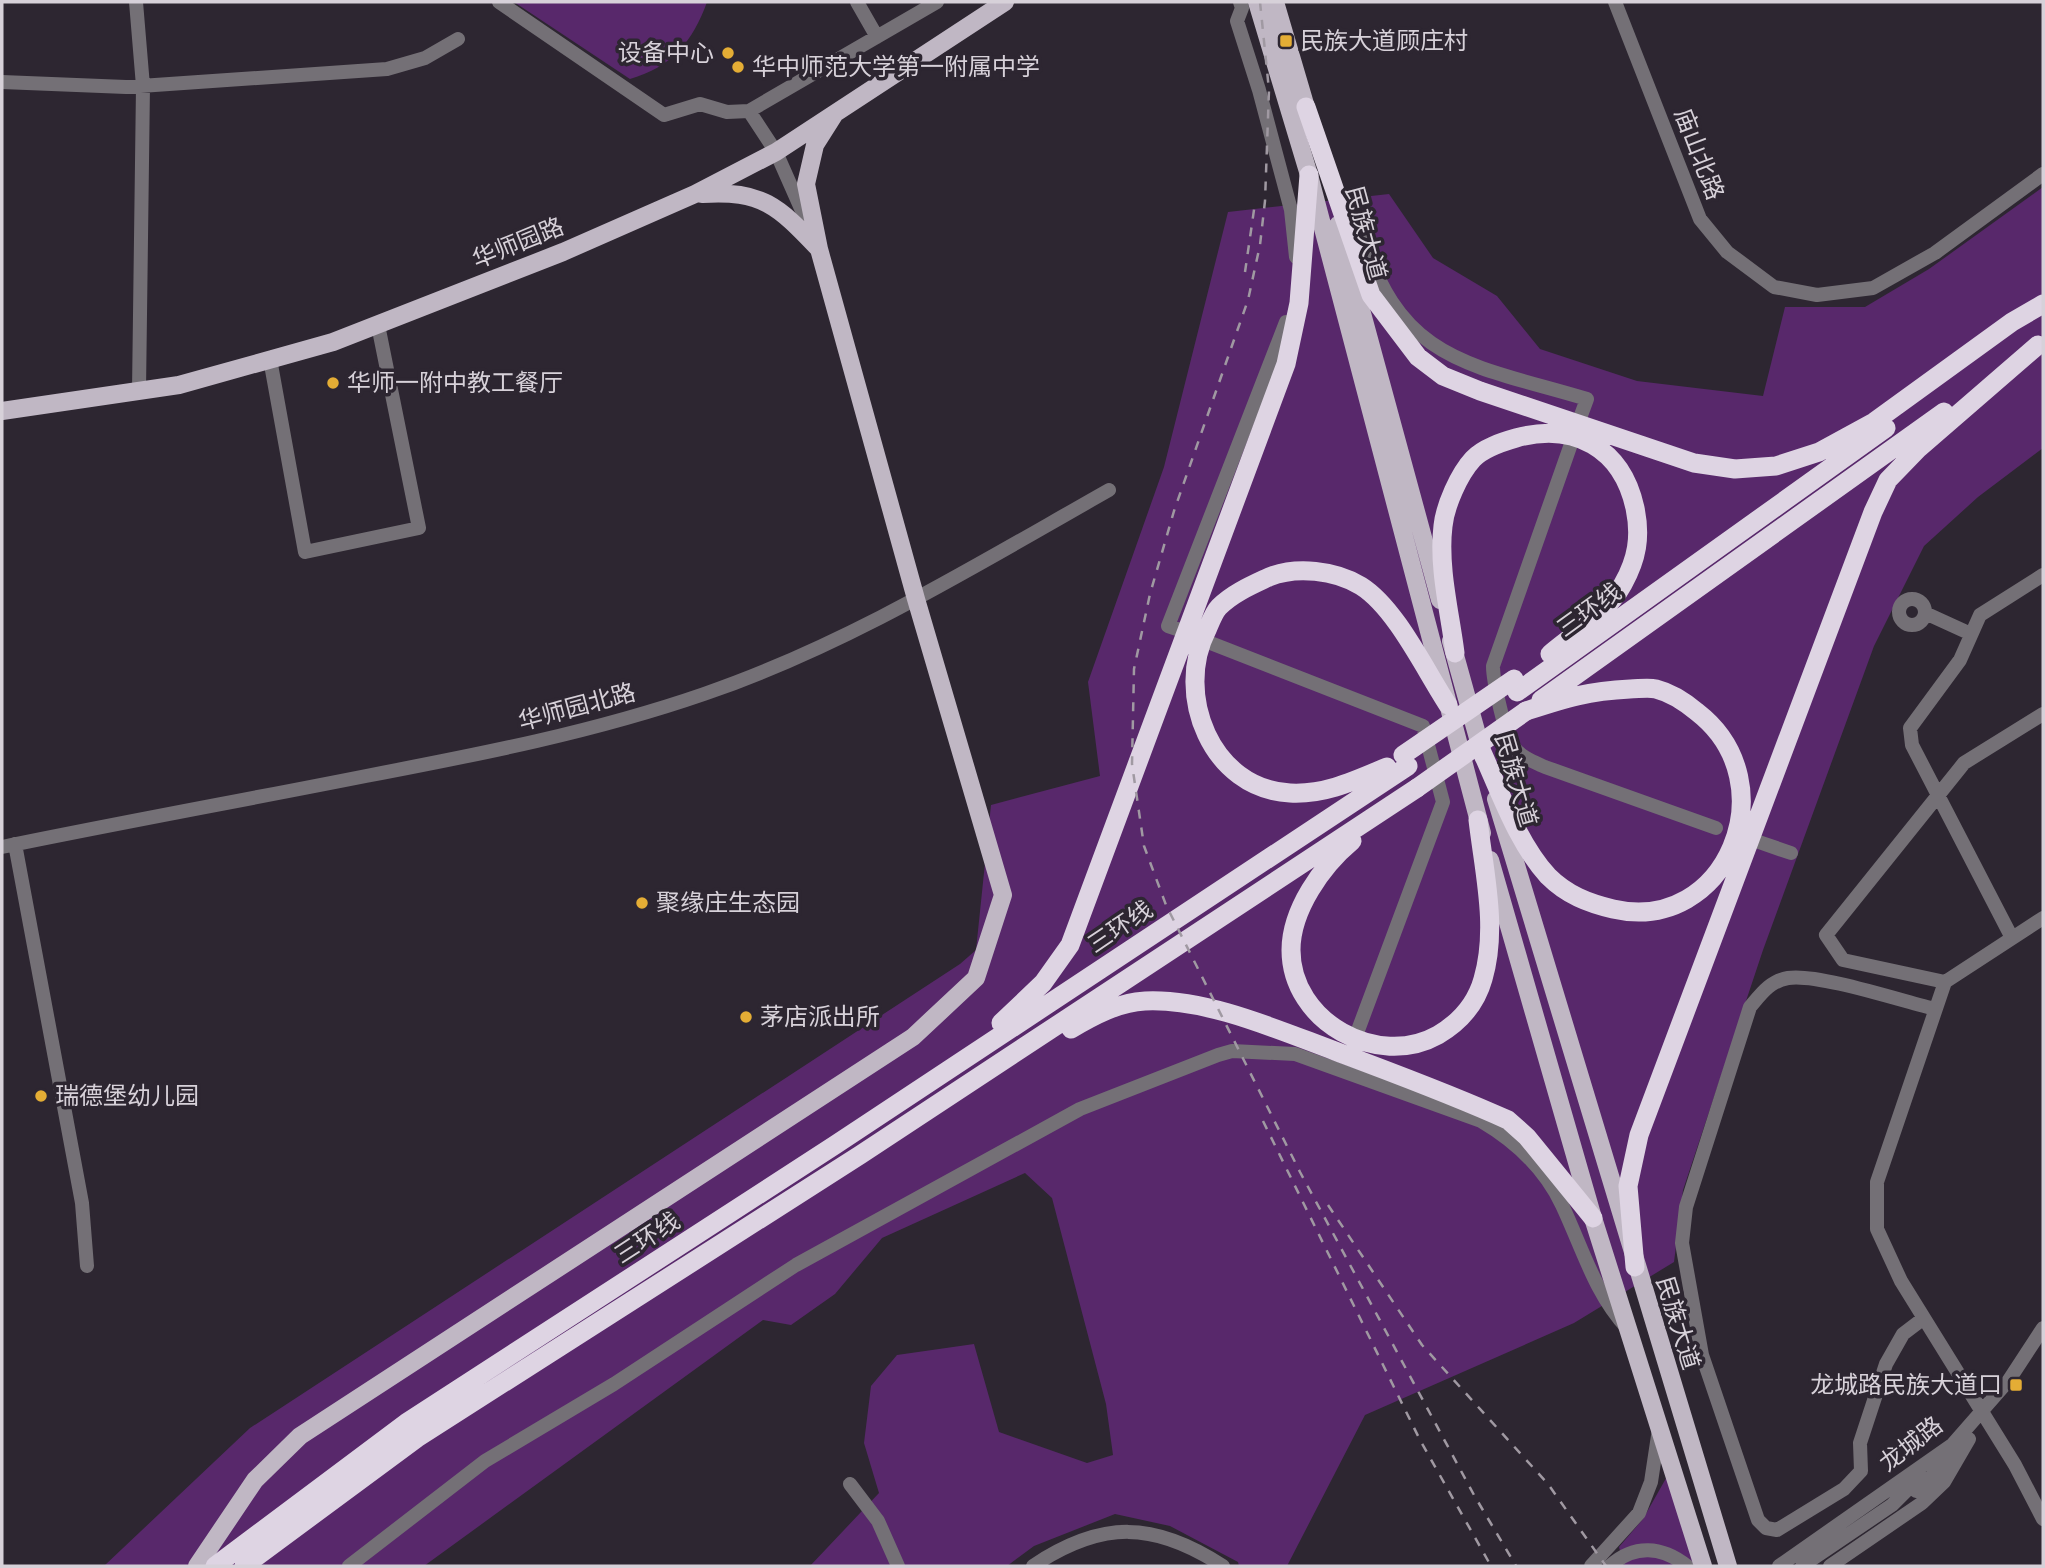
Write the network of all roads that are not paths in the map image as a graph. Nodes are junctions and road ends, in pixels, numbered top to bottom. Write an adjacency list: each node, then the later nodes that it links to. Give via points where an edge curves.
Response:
1 (136, 2): 13 (street)
2 (499, 2): 15 (street, via 664,115 700,104 727,112)
3 (857, 2): 10 (street)
4 (937, 2): 10 (street)
5 (1005, 2): 16 (main road, 华师园路)
6 (1240, 2): 37 (street, via 1237,21 1291,210 1297,259 1283,334 1168,626)
7 (1257, 2): 19 (main road, 民族大道)
8 (1275, 2): 14 (main road, 民族大道)
9 (1615, 2): 18 (street, 庙山北路, via 1700,219 1727,252 1774,287 1817,295 1873,288 1935,253)
10 (877, 37): 15 (street)
11 (458, 39): 13 (street, via 425,58 387,69)
12 (2, 82): 13 (street)
13 (143, 86): 28 (street)
14 (1306, 107): 21 (highway); 40 (main road, 民族大道)
15 (749, 111): 17 (street)
16 (834, 116): 17 (main road, 华师园路); 22 (main road, via 815,145 806,184)
17 (776, 152): 20 (main road, 华师园路); 22 (street)
18 (2043, 174)
19 (1309, 175): 43 (main road, 民族大道); 61 (highway, via 1299,303 1286,363 1091,892 1070,944 1043,983)
20 (695, 194): 22 (main road, via 737,191 783,211); 25 (main road, 华师园路)
21 (1349, 231): 30 (street, via 1363,234 1386,296 1407,325 1434,346 1471,364 1587,399); 31 (highway, via 1371,295 1410,348 1443,376 1479,391 1694,463 1735,469 1776,466 1819,452)
22 (819, 249): 35 (main road)
23 (2043, 304): 31 (highway)
24 (2043, 315): 42 (highway, 三环线)
25 (378, 325): 27 (main road, 华师园路); 27 (street, via 419,528 305,552)
26 (2040, 343): 44 (highway, 三环线); 66 (highway, via 1919,448 1888,480 1873,512 1639,1135 1628,1186)
27 (270, 359): 28 (main road, 华师园路, via 179,385)
28 (139, 391): 29 (main road, 华师园路)
29 (2, 411)
30 (1580, 418)
31 (1874, 422): 41 (highway)
32 (1571, 444): 52 (street, via 1493,666 1512,746 1545,767)
33 (1109, 490): 35 (street, 华师园北路)
34 (2043, 575): 38 (street, via 1980,615)
35 (916, 599): 54 (street, 华师园北路, via 784,663 618,722 518,746); 78 (main road, via 1003,895 976,978 913,1037 300,1436 255,1480)
36 (1925, 613): 38 (street)
37 (1180, 629)
38 (1971, 634): 50 (street, via 1960,660 1910,727 1912,744)
39 (1208, 642): 60 (street, via 1423,726 1443,802)
40 (1455, 653): 41 (highway, via 1443,526 1452,495 1473,459 1501,442 1539,431 1564,433 1599,448 1619,465 1632,493 1638,524 1637,555 1622,587); 46 (main road, 民族大道)
41 (1550, 654): 42 (highway)
42 (1515, 686): 47 (highway, 三环线)
43 (1448, 705): 48 (highway, via 1390,615 1362,587 1342,578 1301,570 1279,573 1245,588 1218,608 1200,643 1193,671 1197,716 1212,747 1231,768 1252,783 1290,793 1340,786); 51 (main road, 民族大道)
44 (1526, 711): 46 (highway, via 1588,691 1654,688 1680,698 1725,741 1741,777 1743,803 1728,860 1705,886 1672,905 1631,913 1581,901 1549,876 1526,844); 49 (highway, 三环线, bridge)
45 (2043, 714): 50 (street, via 1965,763)
46 (1481, 750): 66 (main road, 民族大道)
47 (1405, 760): 48 (highway); 64 (highway, 三环线)
48 (1387, 767): 61 (highway)
49 (1417, 788): 51 (highway, via 1340,851 1308,894 1297,919 1291,951 1299,986 1321,1020 1350,1038 1388,1048 1420,1045 1454,1026 1479,993 1491,927); 62 (highway, 三环线)
50 (1938, 795): 57 (street); 58 (street, via 1826,935 1843,960)
51 (1478, 820): 63 (main road, 民族大道)
52 (1716, 828)
53 (1756, 841): 55 (street)
54 (8, 846): 65 (street, via 82,1203)
55 (1791, 853)
56 (2043, 918): 57 (street)
57 (2012, 938): 58 (street)
58 (1945, 982): 59 (street)
59 (1935, 1009): 67 (street, via 1877,1182 1877,1229); 67 (street, via 1809,978 1787,978 1768,986 1750,1007 1686,1207 1682,1243 1702,1355 1758,1520 1766,1528 1777,1530 1844,1489 1861,1471 1860,1443 1886,1364 1903,1334)
60 (1357, 1033)
61 (984, 1037): 64 (highway, via 697,1225)
62 (860, 1155): 63 (highway, via 1083,1022 1144,1001 1179,1003 1293,1035 1508,1120); 80 (highway, 三环线, via 417,1438)
63 (1593, 1218): 69 (main road, 民族大道)
64 (664, 1256): 79 (highway, 三环线, via 405,1423)
65 (87, 1266)
66 (1635, 1267): 77 (main road, 民族大道)
67 (1924, 1318): 71 (street)
68 (2043, 1328): 71 (street, 龙城路)
69 (1628, 1329): 72 (main road, 民族大道); 81 (street, via 1610,1310 1562,1204 1526,1154 1503,1134 1481,1121 1345,1068 1295,1055 1232,1051 1080,1109 796,1265 614,1384 485,1461)
70 (2043, 1344): 71 (street, 龙城路, via 2016,1385)
71 (1983, 1416): 73 (street, 龙城路); 76 (street)
72 (1659, 1429): 87 (street, via 1651,1482 1639,1513); 90 (main road, 民族大道)
73 (1956, 1447): 75 (street); 91 (street, 龙城路); 94 (street, 龙城路, via 1944,1482 1922,1503)
74 (850, 1484): 82 (street, via 878,1521)
75 (1893, 1507): 92 (street); 93 (street)
76 (2043, 1519)
77 (1729, 1562)
78 (197, 1566)
79 (215, 1566)
80 (244, 1566)
81 (349, 1566)
82 (898, 1566)
83 (1033, 1566): 86 (street, via 1093,1534 1124,1530 1181,1542)
84 (1046, 1566): 85 (street, via 1095,1541 1123,1537 1178,1548)
85 (1210, 1566)
86 (1223, 1566)
87 (1591, 1566)
88 (1610, 1566): 89 (street, via 1628,1553 1655,1549)
89 (1687, 1566)
90 (1703, 1566)
91 (1779, 1566)
92 (1802, 1566)
93 (1809, 1566)
94 (1830, 1566)

